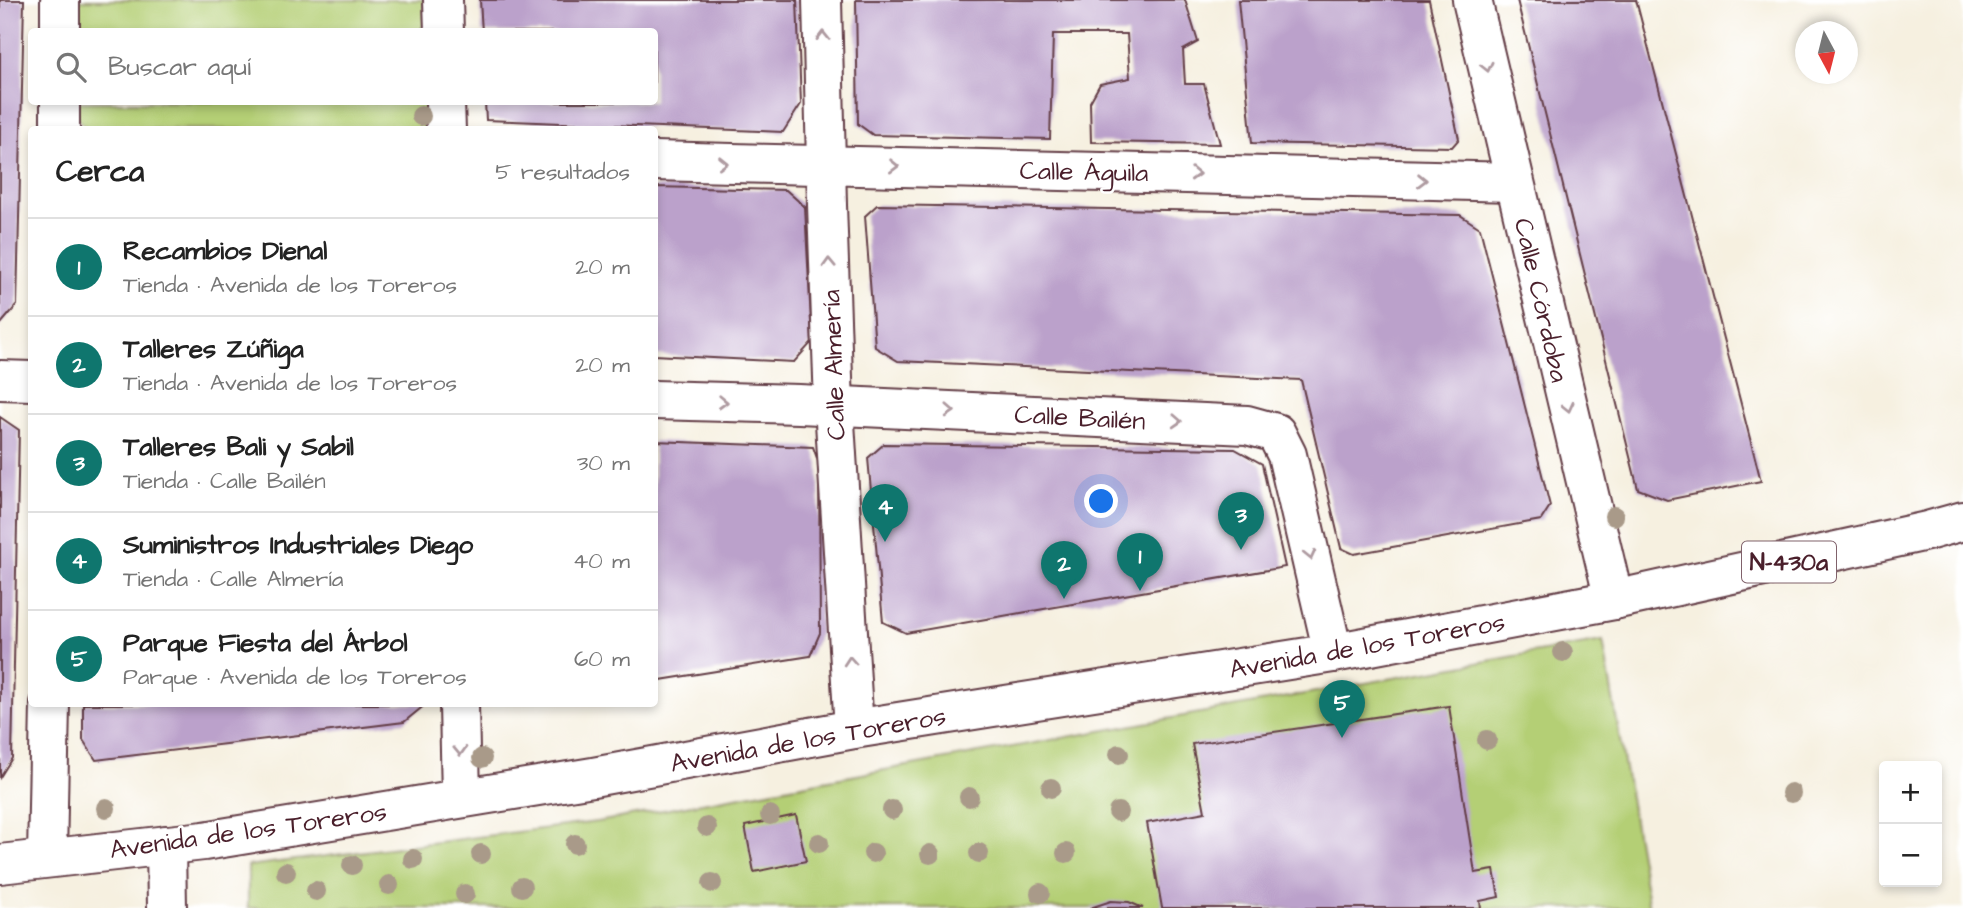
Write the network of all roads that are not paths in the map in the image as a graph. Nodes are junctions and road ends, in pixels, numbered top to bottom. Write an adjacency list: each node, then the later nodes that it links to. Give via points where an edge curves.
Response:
1 (60, 0): 5 (main road)
2 (443, 0): 6 (main road)
3 (822, 0): 12 (main road, Calle Almería, one-way to 3)
4 (1472, 0): 13 (main road, Calle Córdoba, one-way to 13)
5 (60, 28)
6 (444, 28)
7 (60, 105): 9 (main road)
8 (445, 105): 10 (main road)
9 (60, 126)
10 (446, 126)
11 (658, 161): 12 (main road, Calle Águila, one-way to 12)
12 (826, 164): 13 (main road, Calle Águila, one-way to 13); 17 (main road, Calle Almería, one-way to 12)
13 (1514, 182): 19 (main road, Calle Córdoba, one-way to 19)
14 (0, 380): 15 (main road)
15 (28, 381)
16 (658, 400): 17 (main road, Calle Bailén, one-way to 17)
17 (834, 406): 20 (main road, Calle Bailén, one-way to 20, via 1247,425 1276,433 1287,455); 23 (main road, Calle Almería, one-way to 17)
18 (1963, 521): 19 (main road, N-430a)
19 (1614, 600): 20 (main road, Avenida de los Toreros)
20 (1333, 653): 23 (main road, Avenida de los Toreros)
21 (50, 707): 26 (main road)
22 (459, 707): 24 (main road, one-way to 24)
23 (854, 729): 24 (main road, Avenida de los Toreros)
24 (461, 798): 25 (main road, Avenida de los Toreros)
25 (166, 845): 26 (main road, Avenida de los Toreros); 28 (main road)
26 (47, 857): 27 (main road, Avenida de los Toreros)
27 (0, 864)
28 (167, 908)

